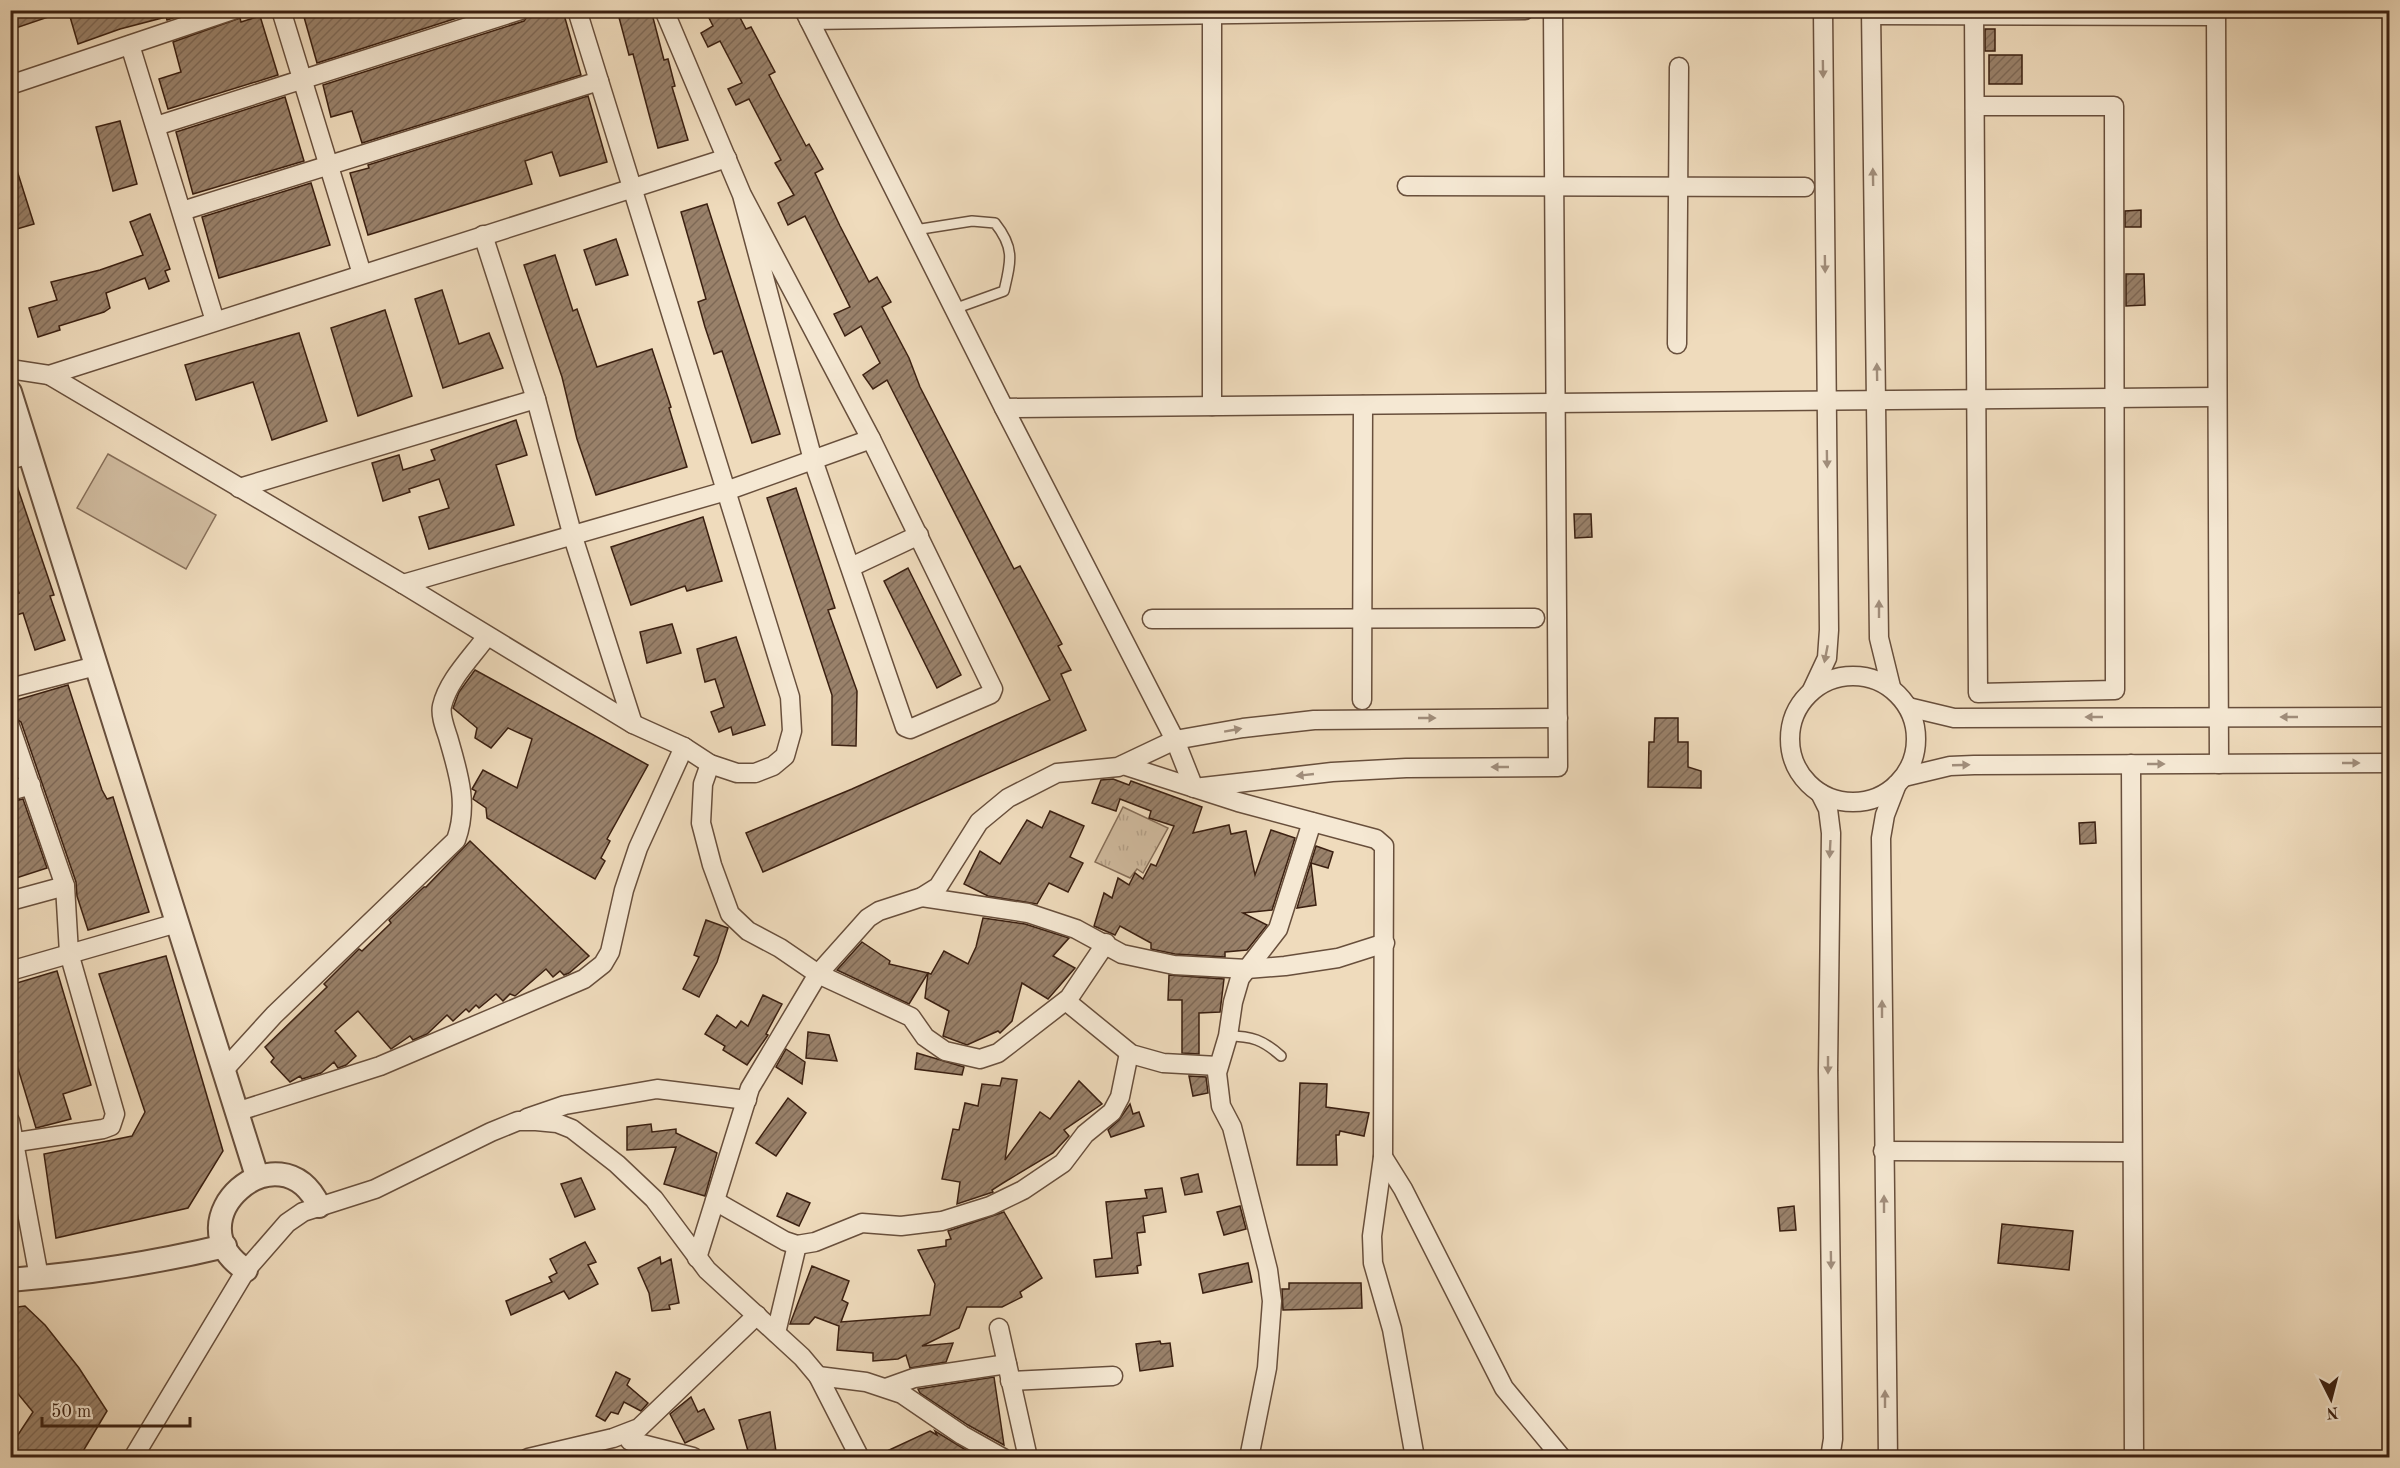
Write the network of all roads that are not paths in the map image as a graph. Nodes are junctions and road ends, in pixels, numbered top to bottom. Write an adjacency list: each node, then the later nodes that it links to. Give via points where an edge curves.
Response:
1 (233, 10): 15 (street)
2 (280, 10): 17 (street)
3 (520, 10): 17 (street)
4 (577, 10): 18 (street)
5 (664, 10): 22 (street)
6 (1525, 10): 9 (street)
7 (1553, 10): 25 (street)
8 (1823, 10): 44 (street, one-way to 44)
9 (1212, 13): 14 (street); 48 (street)
10 (1871, 13): 11 (street); 45 (street, one-way to 10)
11 (1974, 13): 12 (street); 20 (street)
12 (2116, 13): 13 (street)
13 (2216, 13): 40 (street)
14 (807, 15): 31 (street)
15 (129, 45): 19 (street); 21 (street)
16 (1679, 67): 26 (street)
17 (301, 78): 21 (street); 23 (street)
18 (599, 81): 23 (street); 28 (street)
19 (10, 85)
20 (1975, 106): 41 (street, via 2114,106); 43 (street)
21 (156, 126): 30 (street)
22 (728, 158): 28 (street); 29 (street)
23 (328, 166): 30 (street); 33 (street)
24 (1407, 186): 25 (street)
25 (1554, 187): 26 (street); 46 (street)
26 (1678, 187): 27 (street); 36 (street)
27 (1805, 187)
28 (632, 188): 32 (street); 54 (street)
29 (742, 195): 50 (street); 52 (street)
30 (182, 212): 35 (street)
31 (915, 230): 34 (street); 34 (lane, via 972,221 995,223 1008,240 1010,266 1004,291)
32 (483, 235): 33 (street); 42 (street)
33 (362, 274): 35 (street)
34 (954, 309): 49 (street)
35 (215, 321): 38 (street)
36 (1677, 344)
37 (10, 369): 38 (street)
38 (49, 375): 53 (street)
39 (10, 392): 51 (street)
40 (2217, 397): 41 (street); 69 (street)
41 (2114, 398): 43 (street); 43 (street, via 2115,690 1978,693)
42 (537, 399): 53 (street); 56 (street)
43 (1976, 399): 45 (street)
44 (1827, 400): 45 (street); 46 (street); 66 (street, one-way to 66, via 1829,630 1827,658)
45 (1877, 400): 64 (street, one-way to 45, via 1879,638)
46 (1556, 403): 47 (street); 71 (street)
47 (1363, 405): 48 (street); 59 (street)
48 (1212, 406): 49 (street)
49 (1004, 408): 74 (street)
50 (871, 439): 52 (street); 55 (street)
51 (20, 457): 63 (street)
52 (813, 460): 54 (street); 57 (street)
53 (239, 488): 58 (street)
54 (726, 491): 56 (street); 77 (street, via 790,697 792,731 785,756 773,766 755,773 736,773)
55 (919, 535): 57 (street); 57 (street, via 993,689 991,694 906,728)
56 (573, 537): 58 (street); 72 (street)
57 (851, 567)
58 (403, 584): 62 (street)
59 (1362, 618): 60 (street); 61 (street); 67 (street)
60 (1535, 618)
61 (1152, 620)
62 (487, 636): 72 (street); 102 (street, via 450,687 442,706 463,802 456,840 274,1015)
63 (96, 666): 65 (street); 90 (street)
64 (1891, 687): 66 (street, via 1872,678 1851,675 1831,679); 68 (street)
65 (10, 688)
66 (1812, 690): 85 (street, via 1791,723 1790,743 1794,762 1805,780)
67 (1362, 700)
68 (1908, 707): 69 (street, one-way to 68, via 1954,718); 81 (street, via 1916,739 1913,759)
69 (2219, 717): 70 (street, one-way to 69); 79 (street)
70 (2390, 717)
71 (1558, 718): 74 (street, one-way to 71, via 1314,720); 83 (street, one-way to 83, via 1558,767 1332,772)
72 (633, 724): 75 (street)
73 (10, 726): 82 (street)
74 (1175, 740): 80 (street); 83 (street)
75 (684, 747): 77 (street); 104 (street, via 638,848 610,952 596,970 584,979 380,1066)
76 (2390, 763): 79 (street, one-way to 76)
77 (710, 764): 96 (street, via 703,784 701,823 727,907 748,931)
78 (2131, 764): 79 (street, one-way to 79); 81 (street, one-way to 78, via 1950,766); 109 (street)
79 (2219, 764)
80 (1123, 765): 83 (street); 88 (street, via 1057,773 1008,798 979,822 938,887)
81 (1900, 781): 85 (street, via 1884,794 1868,800 1835,799); 108 (street, one-way to 81, via 1881,838 1885,814)
82 (31, 785): 84 (street); 87 (street)
83 (1194, 788): 86 (street)
84 (10, 791)
85 (1820, 793): 137 (street, one-way to 137, via 1828,809 1831,832)
86 (1312, 822): 92 (street, via 1376,838 1384,846); 94 (street, via 1278,929)
87 (65, 886): 89 (street); 93 (street)
88 (922, 897): 91 (street, via 1029,913); 96 (street, via 868,918)
89 (10, 901)
90 (177, 923): 93 (street); 102 (street)
91 (1106, 943): 94 (street, via 1122,954 1174,965); 97 (street)
92 (1385, 943): 94 (street, via 1338,958); 110 (street)
93 (69, 953): 95 (street); 107 (street, via 115,1106 114,1120 103,1129)
94 (1247, 969): 98 (street, via 1233,1002)
95 (10, 971)
96 (818, 974): 97 (street, via 911,1017 925,1037 945,1051 980,1059 998,1053); 103 (street, via 750,1088)
97 (1066, 1001): 99 (street)
98 (1228, 1036): 100 (lane, via 1260,1039); 101 (street)
99 (1129, 1053): 101 (street, via 1163,1063); 114 (street, via 1120,1097 1112,1112 1085,1134 1058,1168 1023,1190 990,1206 942,1221 901,1226 862,1223 835,1236)
100 (1281, 1056)
101 (1218, 1066): 134 (street, via 1221,1106 1232,1127 1271,1290 1267,1368)
102 (223, 1071): 104 (street)
103 (747, 1100): 106 (street, via 657,1089 565,1105); 112 (street)
104 (236, 1112): 111 (street)
105 (10, 1121): 107 (street)
106 (518, 1121): 113 (street, via 375,1189); 116 (street, via 557,1123 587,1140 654,1199)
107 (13, 1143): 118 (street)
108 (1883, 1151): 109 (street); 138 (street, one-way to 108)
109 (2131, 1152): 139 (street)
110 (1383, 1157): 135 (street, via 1372,1236 1373,1263 1392,1329); 136 (street, via 1504,1388)
111 (257, 1176): 113 (street, via 289,1177 303,1184); 115 (street, via 228,1198 222,1215)
112 (715, 1201): 114 (street); 116 (street)
113 (320, 1206): 117 (street, via 287,1222)
114 (797, 1245): 122 (street)
115 (225, 1246): 117 (street); 118 (street, via 159,1262)
116 (697, 1258): 120 (street)
117 (246, 1270): 129 (street)
118 (39, 1277): 119 (street)
119 (10, 1280)
120 (757, 1314): 122 (street); 127 (street, via 645,1423)
121 (999, 1328): 123 (street)
122 (776, 1333): 124 (street)
123 (1009, 1373): 125 (street); 126 (street, via 914,1378); 133 (street)
124 (818, 1376): 126 (street, via 841,1377); 131 (street)
125 (1113, 1376)
126 (886, 1388): 132 (street)
127 (630, 1443): 128 (street); 130 (street, via 613,1438)
128 (693, 1457)
129 (133, 1458)
130 (528, 1458)
131 (860, 1458)
132 (1003, 1458)
133 (1028, 1458)
134 (1249, 1458)
135 (1415, 1458)
136 (1562, 1458)
137 (1830, 1458)
138 (1888, 1458)
139 (2134, 1458)

